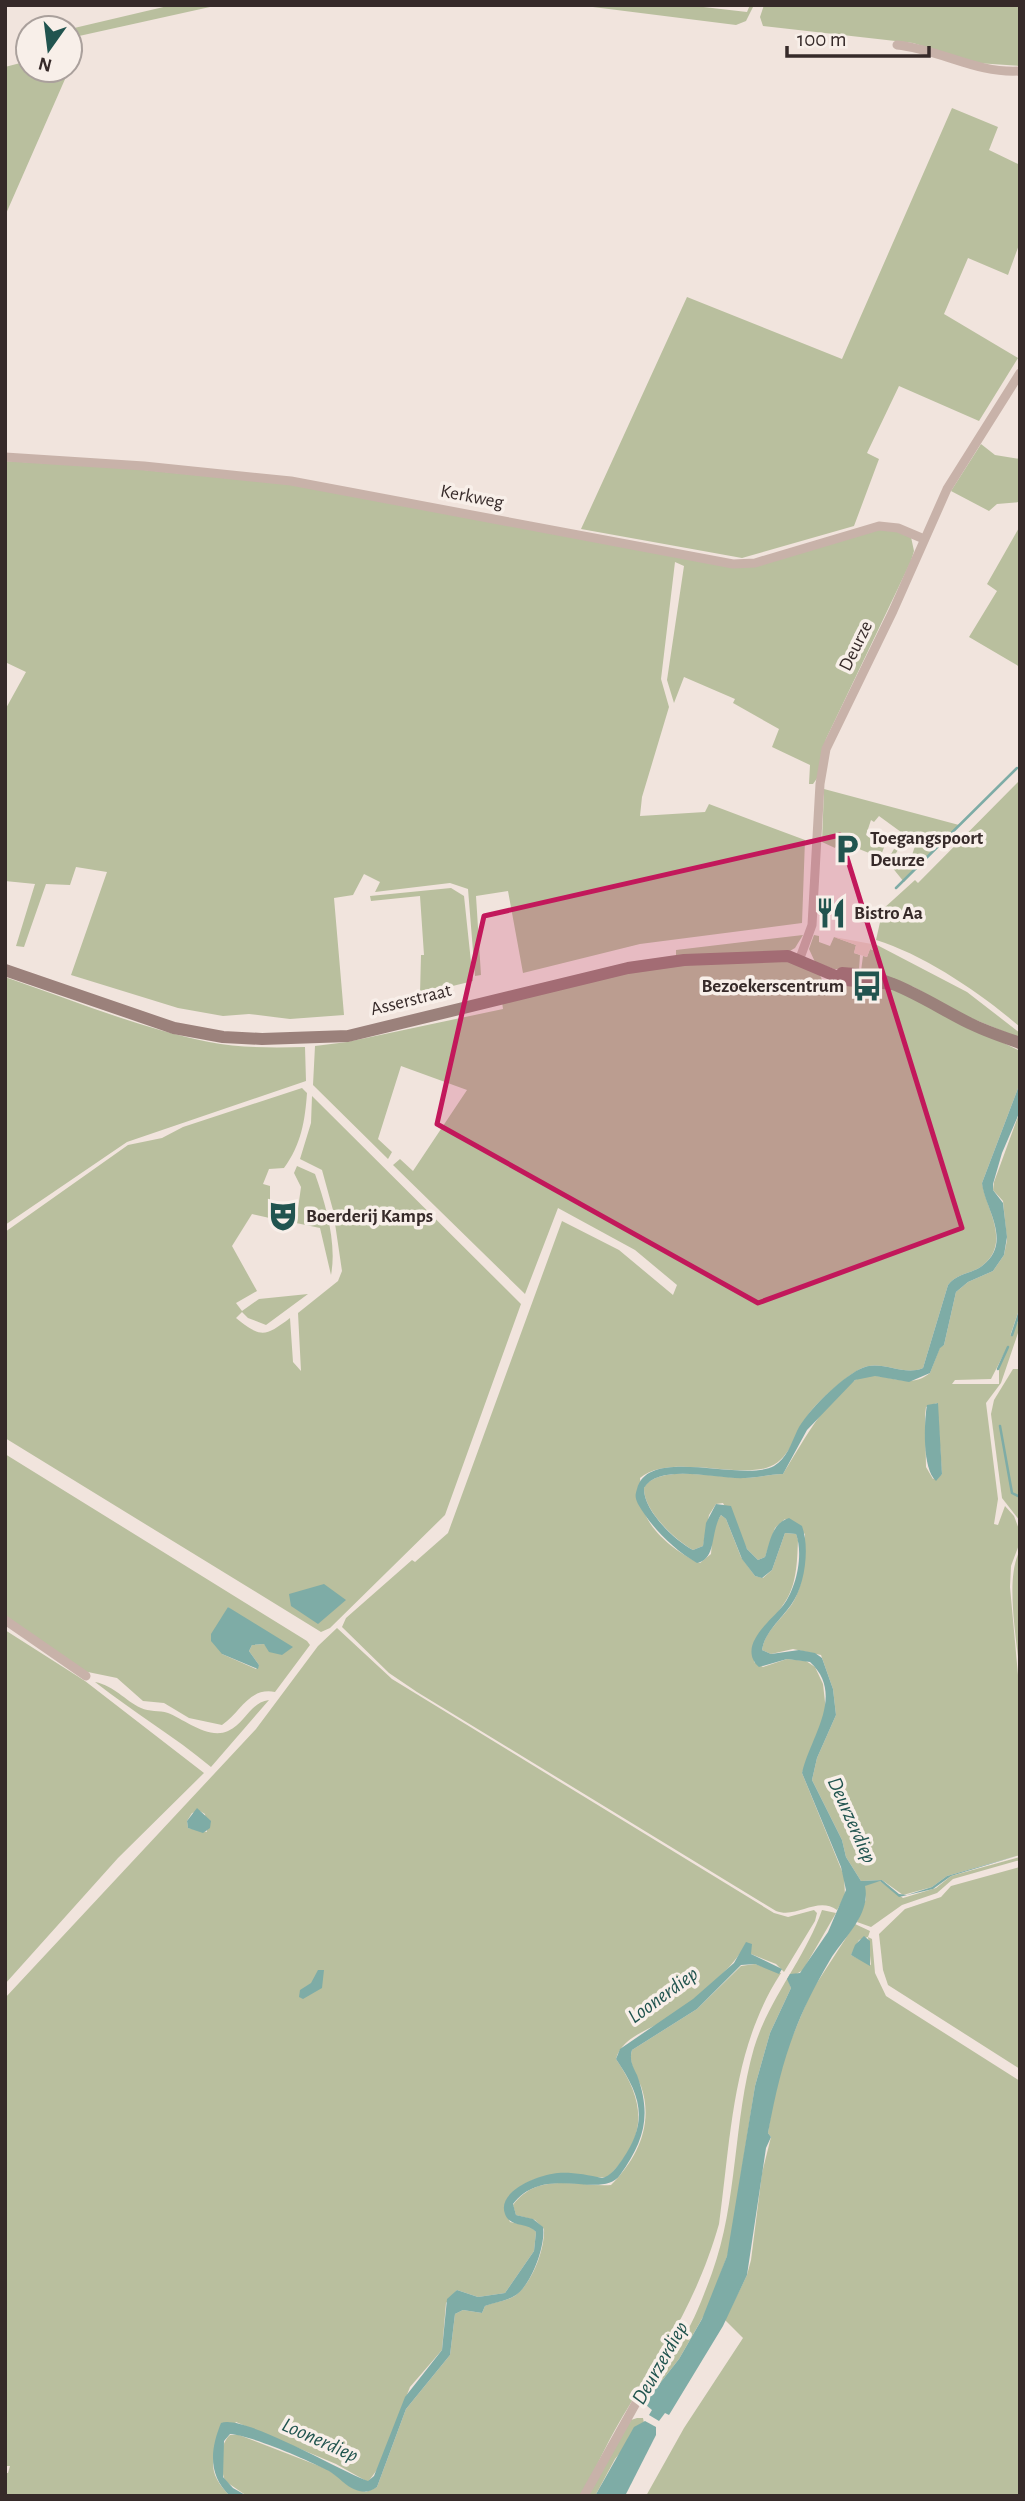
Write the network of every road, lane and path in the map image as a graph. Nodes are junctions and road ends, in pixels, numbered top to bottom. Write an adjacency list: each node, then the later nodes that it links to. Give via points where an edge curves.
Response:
1 (897, 45): 2 (street, via 985,68)
2 (1020, 71)
3 (1020, 373): 5 (street, Deurze, via 947,489)
4 (5, 457): 5 (street, Kerkweg, via 291,481 733,564 755,563 879,526)
5 (924, 539): 6 (street, Deurze, via 826,749 812,925)
6 (800, 958): 7 (main road, Asserstraat, via 684,960 628,968 348,1036 311,1040 199,1034); 8 (main road, Asserstraat, via 828,973 860,974 922,996 969,1023)
7 (5, 970)
8 (1020, 1043)
9 (5, 1620): 10 (street)
10 (86, 1676)
11 (636, 2403): 12 (street)
12 (584, 2496)

